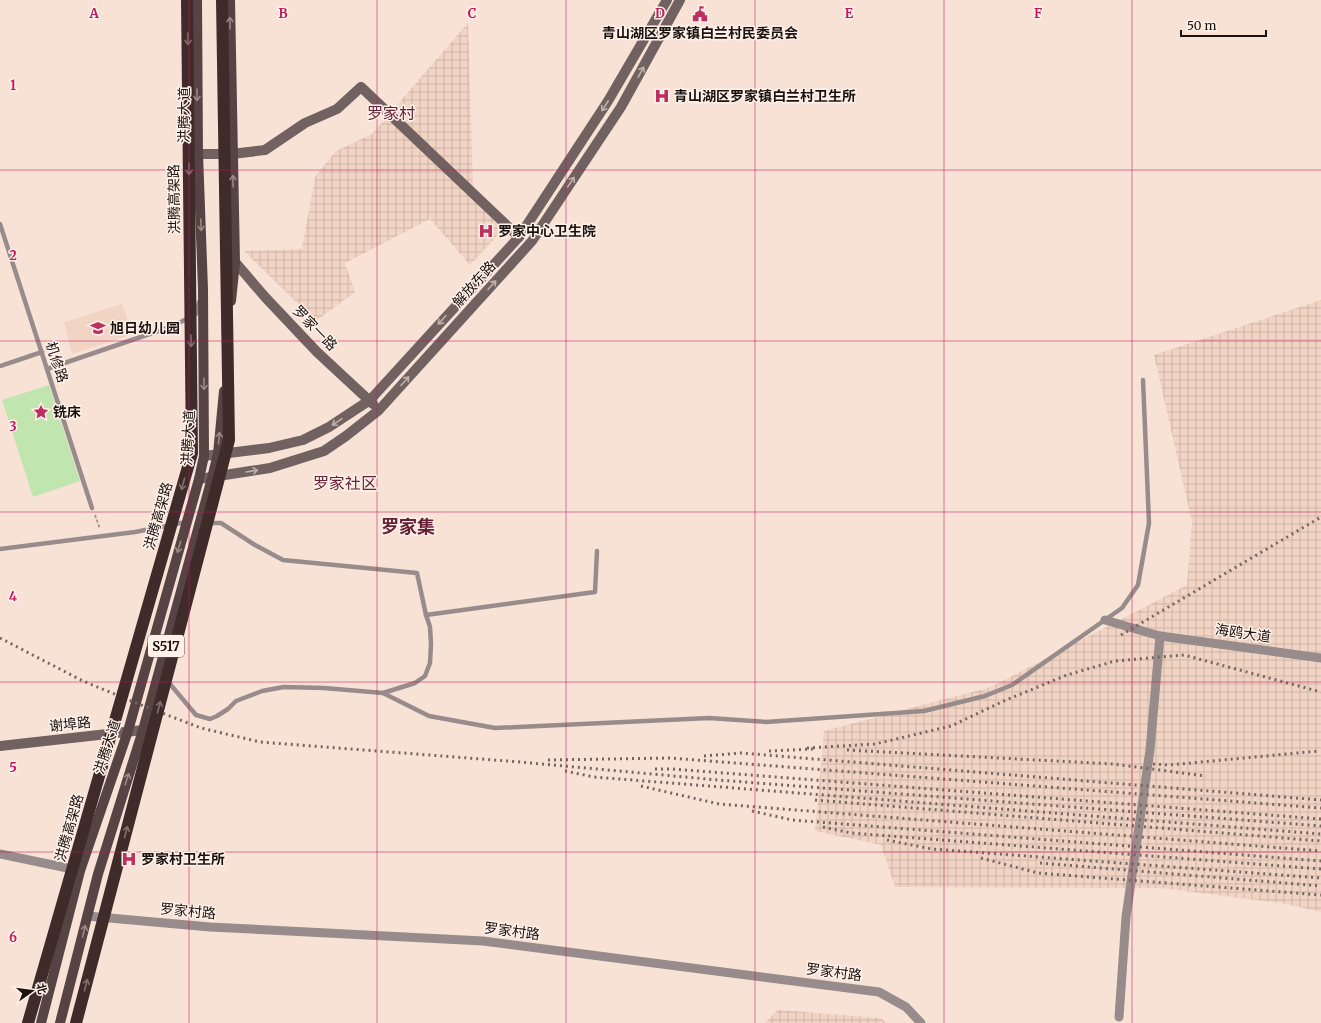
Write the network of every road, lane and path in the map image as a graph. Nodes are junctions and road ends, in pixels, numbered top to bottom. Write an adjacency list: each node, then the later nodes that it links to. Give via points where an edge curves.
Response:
1 (187, 0): 42 (highway, 洪腾高架路, one-way to 42, bridge, via 192,453)
2 (197, 0): 7 (main road, 洪腾大道, one-way to 7)
3 (222, 0): 45 (highway, one-way to 3, bridge, via 229,440)
4 (230, 0): 8 (main road, 洪腾大道, one-way to 4)
5 (668, 0): 10 (main road, 解放东路, one-way to 10, via 608,101)
6 (680, 0): 18 (main road, 解放东路, one-way to 6, via 532,241 621,107)
7 (198, 154): 8 (main road); 12 (main road, 洪腾大道, one-way to 12)
8 (232, 154): 10 (main road, via 265,150 305,123 337,109 361,87); 11 (main road, 洪腾大道, one-way to 8)
9 (0, 224): 13 (lane, 机修路)
10 (518, 237): 17 (main road, 解放东路, one-way to 17)
11 (235, 262): 17 (main road, 罗家一路, via 317,352); 19 (main road, 洪腾大道 / S517, one-way to 11)
12 (203, 289): 15 (lane, via 196,314 173,326); 20 (main road, 洪腾大道 / S517, one-way to 20)
13 (42, 352): 14 (lane); 15 (lane, 机修路)
14 (0, 366)
15 (47, 369): 23 (lane, 机修路)
16 (1143, 380): 30 (lane, via 1149,523 1138,585 1122,608)
17 (370, 400): 18 (main road, 罗家一路); 19 (main road, 解放东路, one-way to 19, via 329,427 302,440 269,448)
18 (378, 410): 21 (main road, 解放东路, one-way to 18, via 270,468 324,451)
19 (218, 454): 20 (main road, 解放东路); 21 (main road, 洪腾大道 / S517)
20 (204, 456): 22 (main road, 洪腾大道 / S517)
21 (212, 478): 22 (main road, 解放东路); 25 (main road, 洪腾大道 / S517)
22 (199, 479): 24 (main road, 洪腾大道 / S517)
23 (92, 508): 26 (path)
24 (186, 522): 26 (lane); 36 (main road, 洪腾大道 / S517, one-way to 36)
25 (200, 522): 29 (lane, via 221,524 283,560 417,573); 35 (main road, 洪腾大道 / S517)
26 (102, 536): 27 (lane)
27 (0, 549)
28 (597, 551): 29 (lane, via 595,592)
29 (426, 615): 34 (lane, via 430,626 431,644 430,663 425,676 415,683)
30 (1105, 620): 31 (street, 海鸥大道); 34 (lane, via 1012,685 985,696 924,711 766,722 709,718 495,728 429,716)
31 (1160, 636): 32 (street, 海鸥大道); 41 (street, via 1150,750 1126,918)
32 (1321, 658)
33 (170, 684): 34 (lane, via 196,714 210,719 228,709 236,701 262,691 284,687)
34 (383, 693)
35 (143, 730): 36 (main road, 谢埠路); 40 (main road, 洪腾大道 / S517, one-way to 35)
36 (128, 731): 37 (main road, 谢埠路); 39 (main road, 洪腾大道)
37 (0, 746)
38 (0, 854): 39 (street)
39 (80, 871): 43 (main road, 洪腾大道)
40 (87, 916): 44 (main road, 洪腾大道 / S517, one-way to 40); 46 (street, 罗家村路, via 210,927 482,941 879,992 906,1007)
41 (1119, 1017)
42 (28, 1023)
43 (41, 1023)
44 (60, 1023)
45 (76, 1023)
46 (921, 1023)

